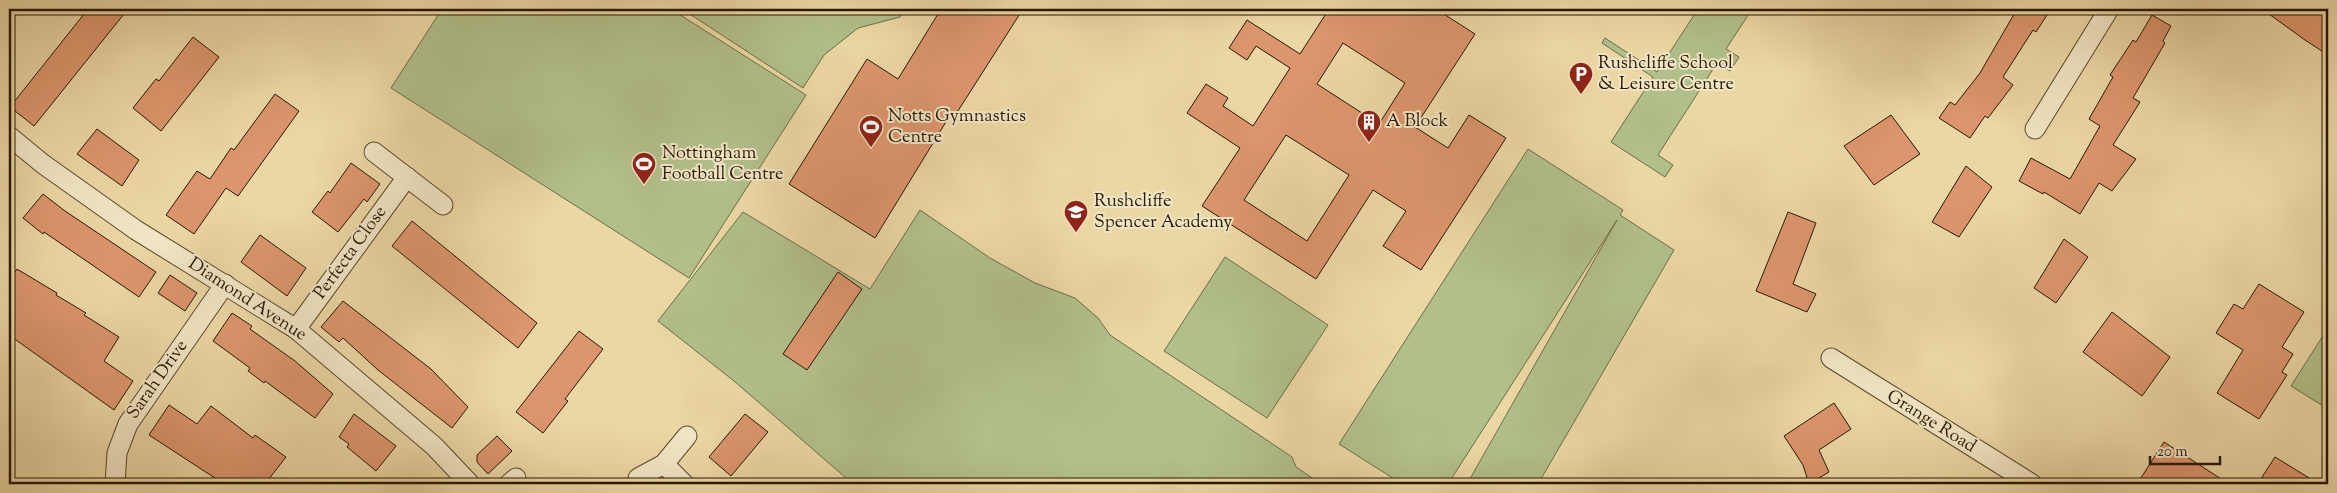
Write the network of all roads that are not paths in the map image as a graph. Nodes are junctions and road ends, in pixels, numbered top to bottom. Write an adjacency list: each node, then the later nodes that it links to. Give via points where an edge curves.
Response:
1 (2109, 9): 2 (street)
2 (2036, 129)
3 (9, 136): 7 (street, Diamond Avenue, via 136,230)
4 (374, 152): 5 (street)
5 (407, 178): 6 (street); 8 (street, Perfecta Close)
6 (443, 205)
7 (225, 284): 8 (street, Diamond Avenue); 13 (street, Sarah Drive, via 128,424 117,453)
8 (296, 329): 14 (street, Diamond Avenue, via 434,446)
9 (1831, 358): 16 (street, Grange Road)
10 (687, 436): 11 (street)
11 (664, 464): 12 (street); 15 (street)
12 (638, 478)
13 (115, 484)
14 (470, 484)
15 (684, 484)
16 (2032, 484)

